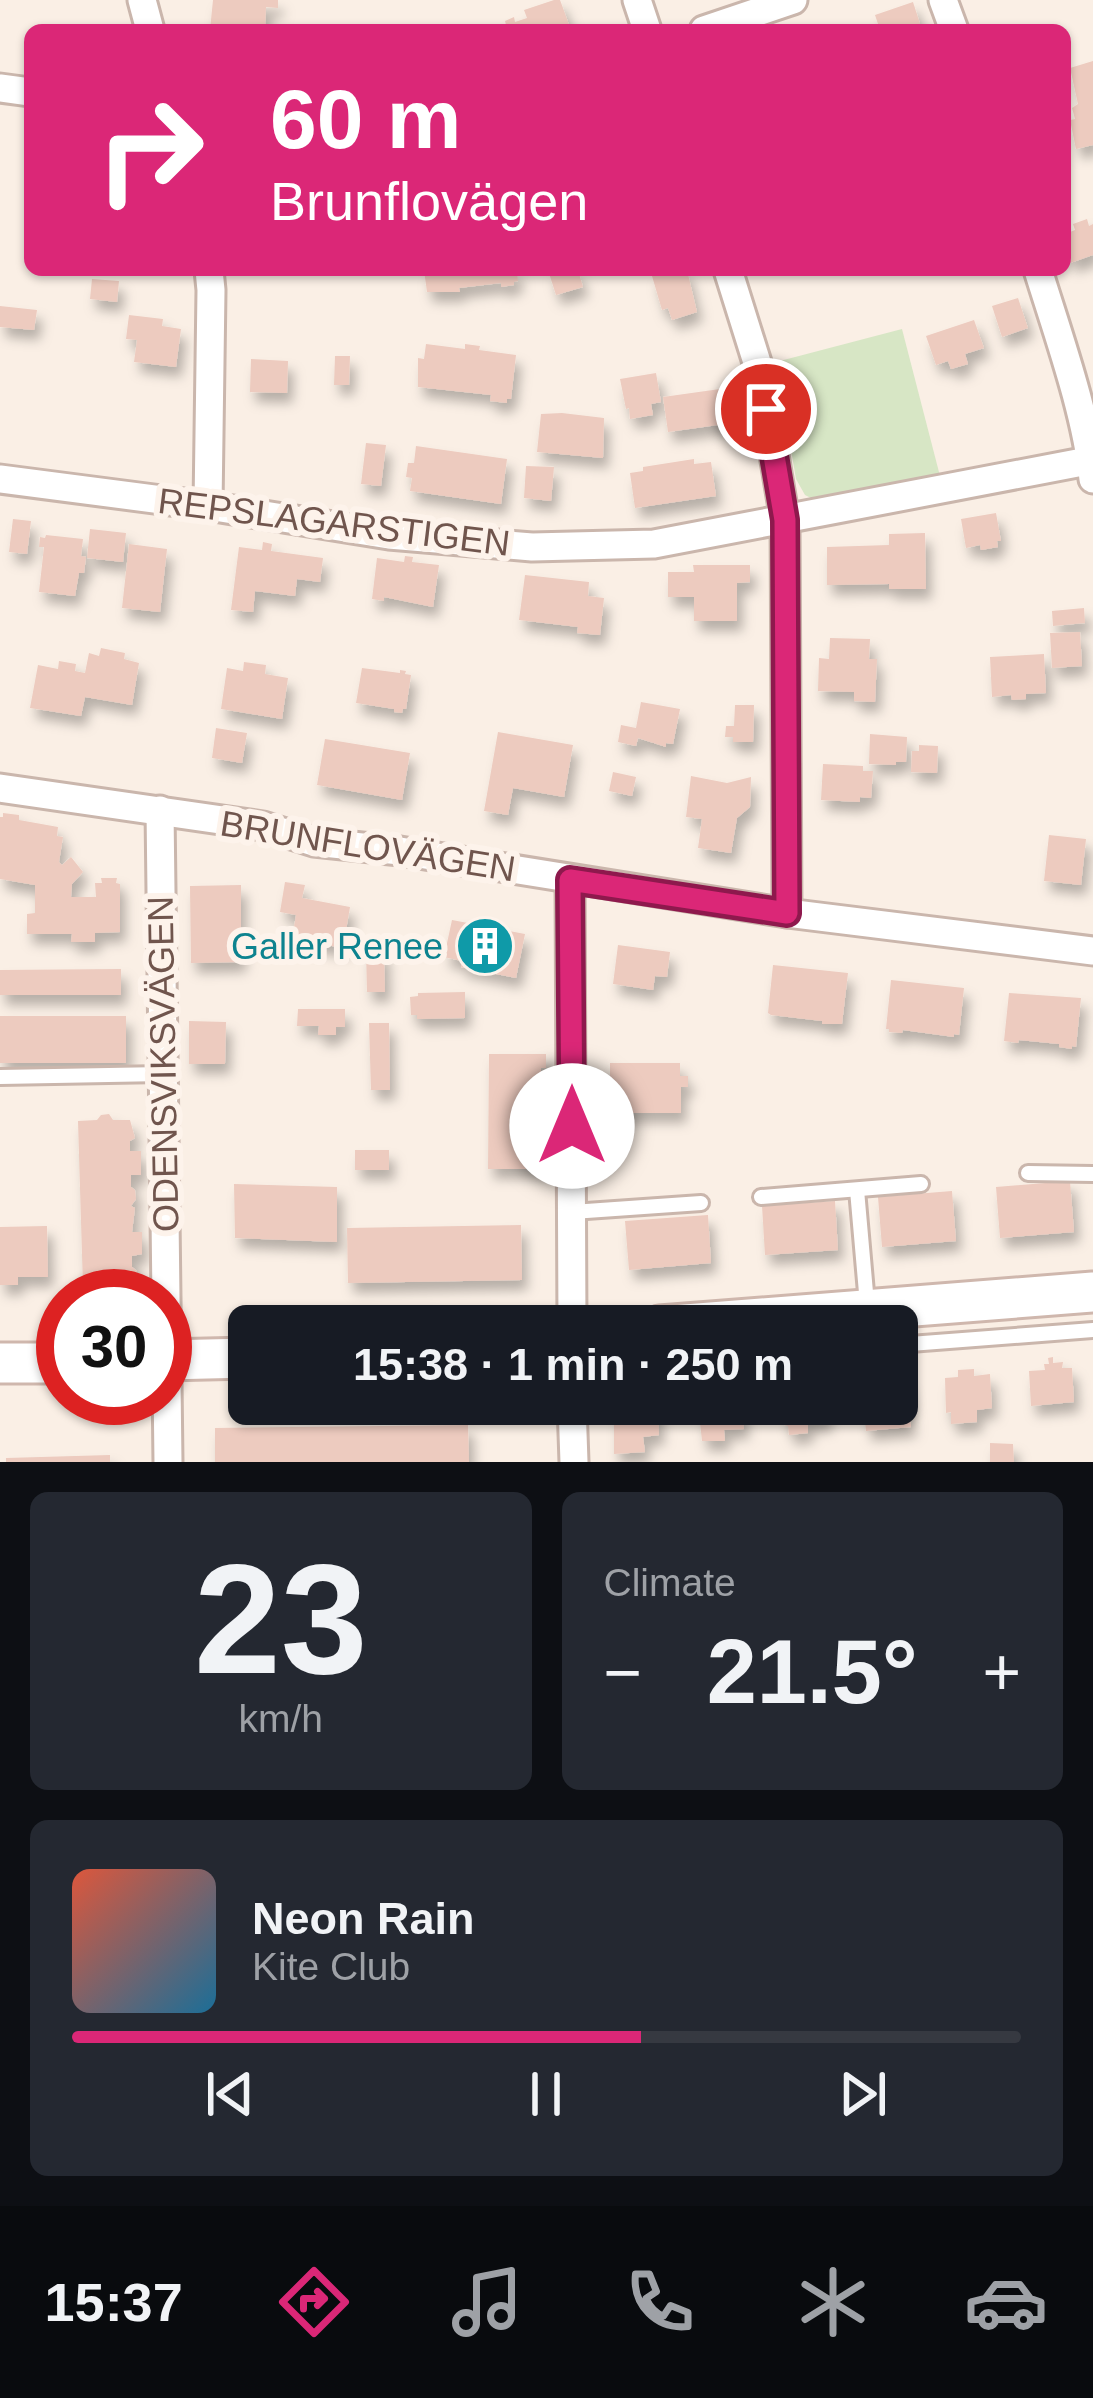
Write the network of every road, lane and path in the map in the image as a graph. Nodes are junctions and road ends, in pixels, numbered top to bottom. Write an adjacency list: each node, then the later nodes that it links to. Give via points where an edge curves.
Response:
1 (793, 0): 2 (street)
2 (722, 24)
3 (210, 276): 8 (street)
4 (730, 276): 9 (street, via 760,372)
5 (1040, 276): 6 (street)
6 (1092, 467): 9 (street, REPSLAGARSTIGEN)
7 (0, 479): 8 (street, REPSLAGARSTIGEN)
8 (208, 506): 9 (street, REPSLAGARSTIGEN, via 389,535 532,547 654,544)
9 (785, 520): 13 (street)
10 (0, 788): 11 (street, BRUNFLOVÄGEN)
11 (160, 811): 12 (street, BRUNFLOVÄGEN); 15 (street, ODENSVIKSVÄGEN)
12 (570, 880): 13 (street, BRUNFLOVÄGEN); 23 (street)
13 (787, 913): 14 (street, BRUNFLOVÄGEN)
14 (1093, 951)
15 (164, 1074): 16 (lane); 24 (street, ODENSVIKSVÄGEN)
16 (0, 1077)
17 (1028, 1173): 18 (lane)
18 (1093, 1174)
19 (921, 1184): 20 (lane)
20 (857, 1190): 21 (lane); 27 (lane)
21 (761, 1197)
22 (700, 1203): 23 (lane)
23 (572, 1212): 26 (street)
24 (165, 1269)
25 (1093, 1292): 28 (main road)
26 (572, 1305)
27 (868, 1305)
28 (918, 1305)
29 (1093, 1330): 30 (lane)
30 (918, 1343)
31 (192, 1359): 32 (main road)
32 (228, 1359)
33 (36, 1363): 34 (main road)
34 (0, 1364)
35 (167, 1425): 37 (street, ODENSVIKSVÄGEN)
36 (573, 1425): 38 (street)
37 (168, 1462)
38 (574, 1462)

